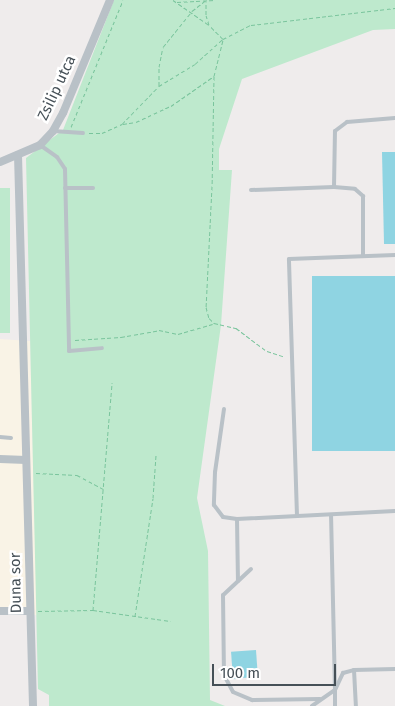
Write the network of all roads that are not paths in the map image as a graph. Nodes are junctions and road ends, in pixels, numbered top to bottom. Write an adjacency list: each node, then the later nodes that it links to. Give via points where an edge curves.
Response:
1 (110, 0): 3 (street, Zsilip utca)
2 (395, 118): 8 (lane, via 347,122 335,131)
3 (54, 130): 4 (lane); 5 (street, Zsilip utca)
4 (83, 133)
5 (40, 145): 6 (street, Zsilip utca); 9 (lane, via 57,157 65,169)
6 (18, 155): 7 (street, Zsilip utca); 19 (street, Duna sor)
7 (0, 162)
8 (334, 187): 11 (lane); 13 (lane, via 354,189 363,196)
9 (65, 188): 10 (lane); 14 (lane, via 69,351)
10 (93, 188)
11 (251, 190)
12 (395, 255): 13 (lane)
13 (363, 256): 22 (lane, via 289,259)
14 (102, 348)
15 (224, 409): 23 (lane, via 214,505 223,517)
16 (0, 437): 17 (lane)
17 (11, 438)
18 (0, 459): 19 (street)
19 (26, 460): 27 (street, Duna sor)
20 (395, 511): 21 (lane)
21 (331, 514): 22 (lane); 30 (lane)
22 (297, 516): 23 (lane)
23 (237, 519): 25 (lane)
24 (250, 569): 25 (lane)
25 (238, 581): 31 (lane, via 223,595 224,675 233,692 252,700)
26 (0, 611): 27 (street)
27 (30, 612): 32 (street, Duna sor)
28 (395, 669): 29 (lane)
29 (354, 670): 30 (lane, via 343,673); 35 (lane)
30 (335, 690): 31 (lane); 34 (lane)
31 (320, 699): 33 (lane)
32 (33, 706)
33 (312, 706)
34 (335, 706)
35 (356, 706)

